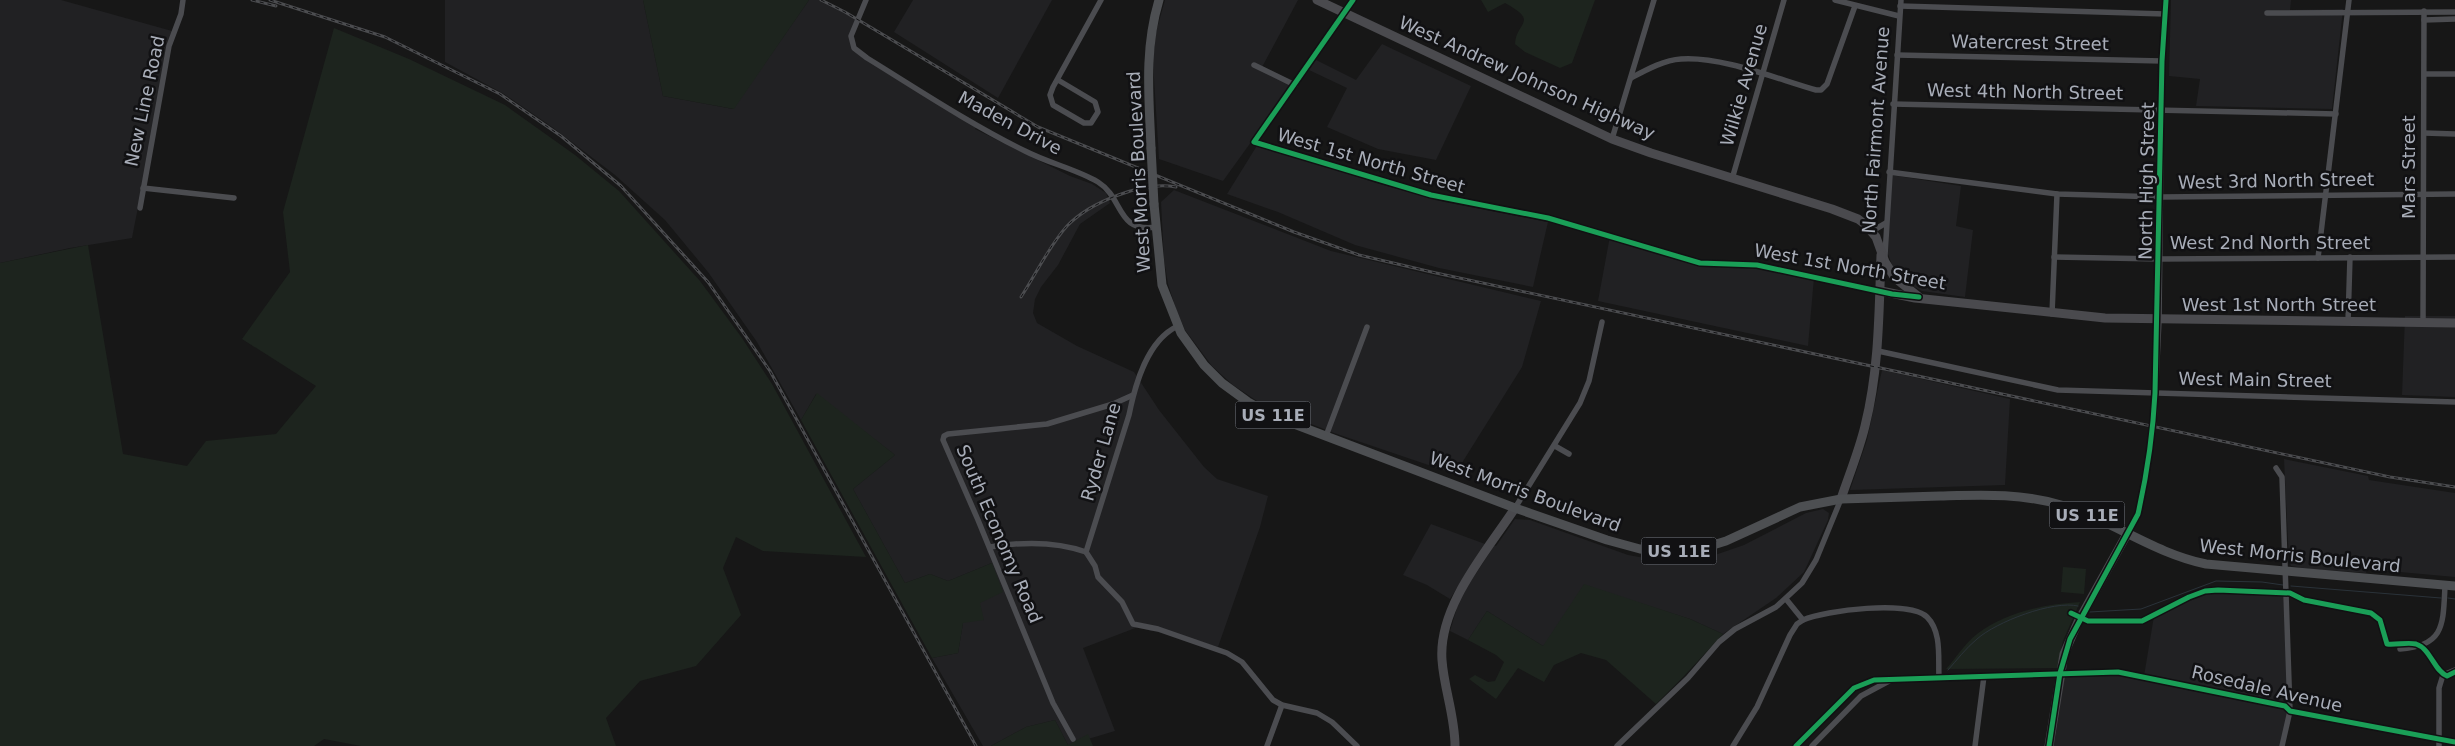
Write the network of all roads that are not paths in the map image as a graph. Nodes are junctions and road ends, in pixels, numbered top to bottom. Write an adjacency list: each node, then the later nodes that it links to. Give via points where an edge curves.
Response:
1 (183, 0): 41 (street, New Line Road, via 170,46)
2 (866, 0): 50 (street, Maden Drive, via 851,36 854,48 989,132 1026,152 1098,182 1112,193 1125,219 1131,224)
3 (1101, 0): 31 (street)
4 (1159, 0): 50 (main road, West Morris Boulevard / US 11E, bridge, via 1151,26 1148,68)
5 (1317, 0): 16 (main road, West Andrew Johnson Highway)
6 (1353, 0): 16 (street)
7 (1654, 0): 30 (street)
8 (1784, 0): 27 (street, Wilkie Avenue)
9 (1835, 0): 14 (street)
10 (1895, 0): 13 (street)
11 (2166, 0): 20 (street, North High Street)
12 (2349, 0): 19 (street)
13 (1900, 3): 20 (street); 21 (street, North Fairmont Avenue)
14 (1855, 6): 21 (street); 27 (street, via 1827,84 1821,90)
15 (2424, 11): 17 (street); 19 (street); 22 (street, Mars Street)
16 (1344, 12): 32 (street); 38 (main road, West Andrew Johnson Highway)
17 (2455, 12)
18 (2267, 13): 19 (street)
19 (2347, 13): 35 (street)
20 (2165, 14): 25 (street, North High Street)
21 (1899, 16): 24 (street, North Fairmont Avenue)
22 (2424, 20): 23 (street); 28 (street, Mars Street)
23 (2455, 20)
24 (1897, 54): 25 (street, Watercrest Street); 33 (street, North Fairmont Avenue)
25 (2162, 60): 34 (street, North High Street)
26 (1254, 65): 32 (street)
27 (1764, 74): 30 (street, via 1710,60 1680,58); 40 (street, Wilkie Avenue)
28 (2425, 74): 29 (street); 36 (street, Mars Street)
29 (2455, 74)
30 (1631, 78): 38 (street)
31 (1058, 80): 31 (street, via 1095,102 1098,112 1091,123 1084,123 1053,105 1050,95)
32 (1295, 85): 61 (street, West 1st North Street, via 1254,142 1431,195 1556,220 1700,263 1757,265)
33 (1893, 104): 34 (street, West 4th North Street); 39 (street, North Fairmont Avenue)
34 (2162, 110): 35 (street, West 4th North Street); 46 (street, North High Street)
35 (2336, 114): 45 (street)
36 (2424, 133): 37 (street); 43 (street, Mars Street)
37 (2455, 134)
38 (1612, 139): 40 (main road, West Andrew Johnson Highway)
39 (1889, 172): 42 (street, West 3rd North Street); 49 (street, North Fairmont Avenue)
40 (1732, 179): 51 (main road, West Andrew Johnson Highway, via 1844,213 1858,219)
41 (142, 188): 47 (street); 48 (street, New Line Road)
42 (2057, 194): 46 (street, West 3rd North Street); 53 (street)
43 (2424, 194): 44 (street, West 3rd North Street); 45 (street, West 3rd North Street); 55 (street, Mars Street)
44 (2455, 194)
45 (2325, 195): 46 (street, West 3rd North Street); 57 (street)
46 (2161, 197): 58 (street, North High Street)
47 (234, 198)
48 (140, 208)
49 (1886, 223): 51 (street); 59 (street, North Fairmont Avenue)
50 (1156, 227): 69 (main road, West Morris Boulevard / US 11E, via 1162,285)
51 (1872, 231): 52 (main road, West Andrew Johnson Highway)
52 (1881, 250): 59 (main road, West Andrew Johnson Highway); 61 (main road)
53 (2054, 257): 58 (street, West 2nd North Street); 63 (street)
54 (2350, 257): 55 (street, West 2nd North Street); 57 (street, West 2nd North Street); 66 (street)
55 (2424, 257): 56 (street, West 2nd North Street); 67 (street, Mars Street)
56 (2455, 257)
57 (2318, 258): 58 (street, West 2nd North Street)
58 (2159, 259): 64 (street, North High Street)
59 (1885, 262): 60 (main road, West Andrew Johnson Highway)
60 (1895, 278): 61 (main road); 62 (main road, West Andrew Johnson Highway)
61 (1881, 291): 62 (main road, West 1st North Street); 71 (main road)
62 (1920, 297): 63 (main road, West 1st North Street)
63 (2052, 314): 64 (main road, West 1st North Street)
64 (2158, 320): 66 (main road, West 1st North Street); 72 (street, North High Street)
65 (1602, 322): 76 (street, via 1589,381)
66 (2348, 322): 67 (main road, West 1st North Street)
67 (2423, 323): 68 (main road, West 1st North Street)
68 (2455, 323)
69 (1178, 326): 73 (street, Ryder Lane, via 1161,337); 75 (main road, West Morris Boulevard / US 11E, via 1204,365 1232,391 1259,409)
70 (1367, 327): 75 (street)
71 (1878, 351): 72 (street, West Main Street, via 2058,390); 79 (main road, via 1865,428)
72 (2156, 393): 74 (street, West Main Street); 81 (street, North High Street, via 2138,514)
73 (1133, 395): 82 (street, South Economy Road, via 1047,424 944,436); 83 (street, Ryder Lane)
74 (2455, 402)
75 (1326, 436): 80 (main road, West Morris Boulevard / US 11E)
76 (1555, 446): 77 (street); 80 (street)
77 (1569, 454)
78 (2276, 468): 84 (street, via 2282,476)
79 (1841, 499): 80 (main road, West Morris Boulevard / US 11E, via 1800,507 1726,542 1698,550 1669,552 1640,549 1607,540); 81 (main road, West Morris Boulevard / US 11E, via 1996,494 2030,498 2062,505); 86 (street, via 1816,560)
80 (1515, 508): 103 (main road, via 1462,587 1445,626 1442,660 1455,724)
81 (2126, 534): 84 (main road, West Morris Boulevard / US 11E, via 2189,561); 91 (main road, via 2070,639)
82 (990, 547): 83 (street, via 1050,544); 98 (street, South Economy Road, via 1053,703)
83 (1086, 552): 96 (street, via 1096,566 1098,577 1122,602 1133,624 1158,628 1227,653 1242,662 1265,693)
84 (2286, 572): 85 (main road, West Morris Boulevard / US 11E); 97 (street)
85 (2450, 586): 88 (street, via 2442,626 2436,636 2420,647)
86 (1786, 599): 87 (street); 104 (street, via 1719,642 1688,678)
87 (1803, 620): 92 (street, via 1816,614 1846,610 1901,608 1916,611 1927,617 1938,639); 105 (street, via 1796,624 1757,707)
88 (2400, 649)
89 (1965, 670): 93 (street)
90 (2455, 670): 99 (street, via 2443,675 2439,688)
91 (2060, 673): 94 (street, Rosedale Avenue); 97 (street, Rosedale Avenue, via 2135,675 2285,706); 109 (main road)
92 (1939, 676): 93 (street, Rosedale Avenue); 95 (street, Rosedale Avenue)
93 (1968, 676): 94 (street, Rosedale Avenue)
94 (1984, 676): 108 (street)
95 (1893, 679): 106 (street, Rosedale Avenue, via 1874,680 1854,688); 107 (street, via 1861,696)
96 (1282, 706): 101 (street); 102 (street, via 1317,713 1332,722)
97 (2290, 710): 99 (street, Rosedale Avenue); 110 (street)
98 (1073, 739)
99 (2440, 739): 100 (street, Rosedale Avenue); 111 (street)
100 (2455, 742)
101 (1267, 746)
102 (1357, 746)
103 (1455, 746)
104 (1617, 746)
105 (1733, 746)
106 (1796, 746)
107 (1812, 746)
108 (1975, 746)
109 (2049, 746)
110 (2282, 746)
111 (2439, 746)

